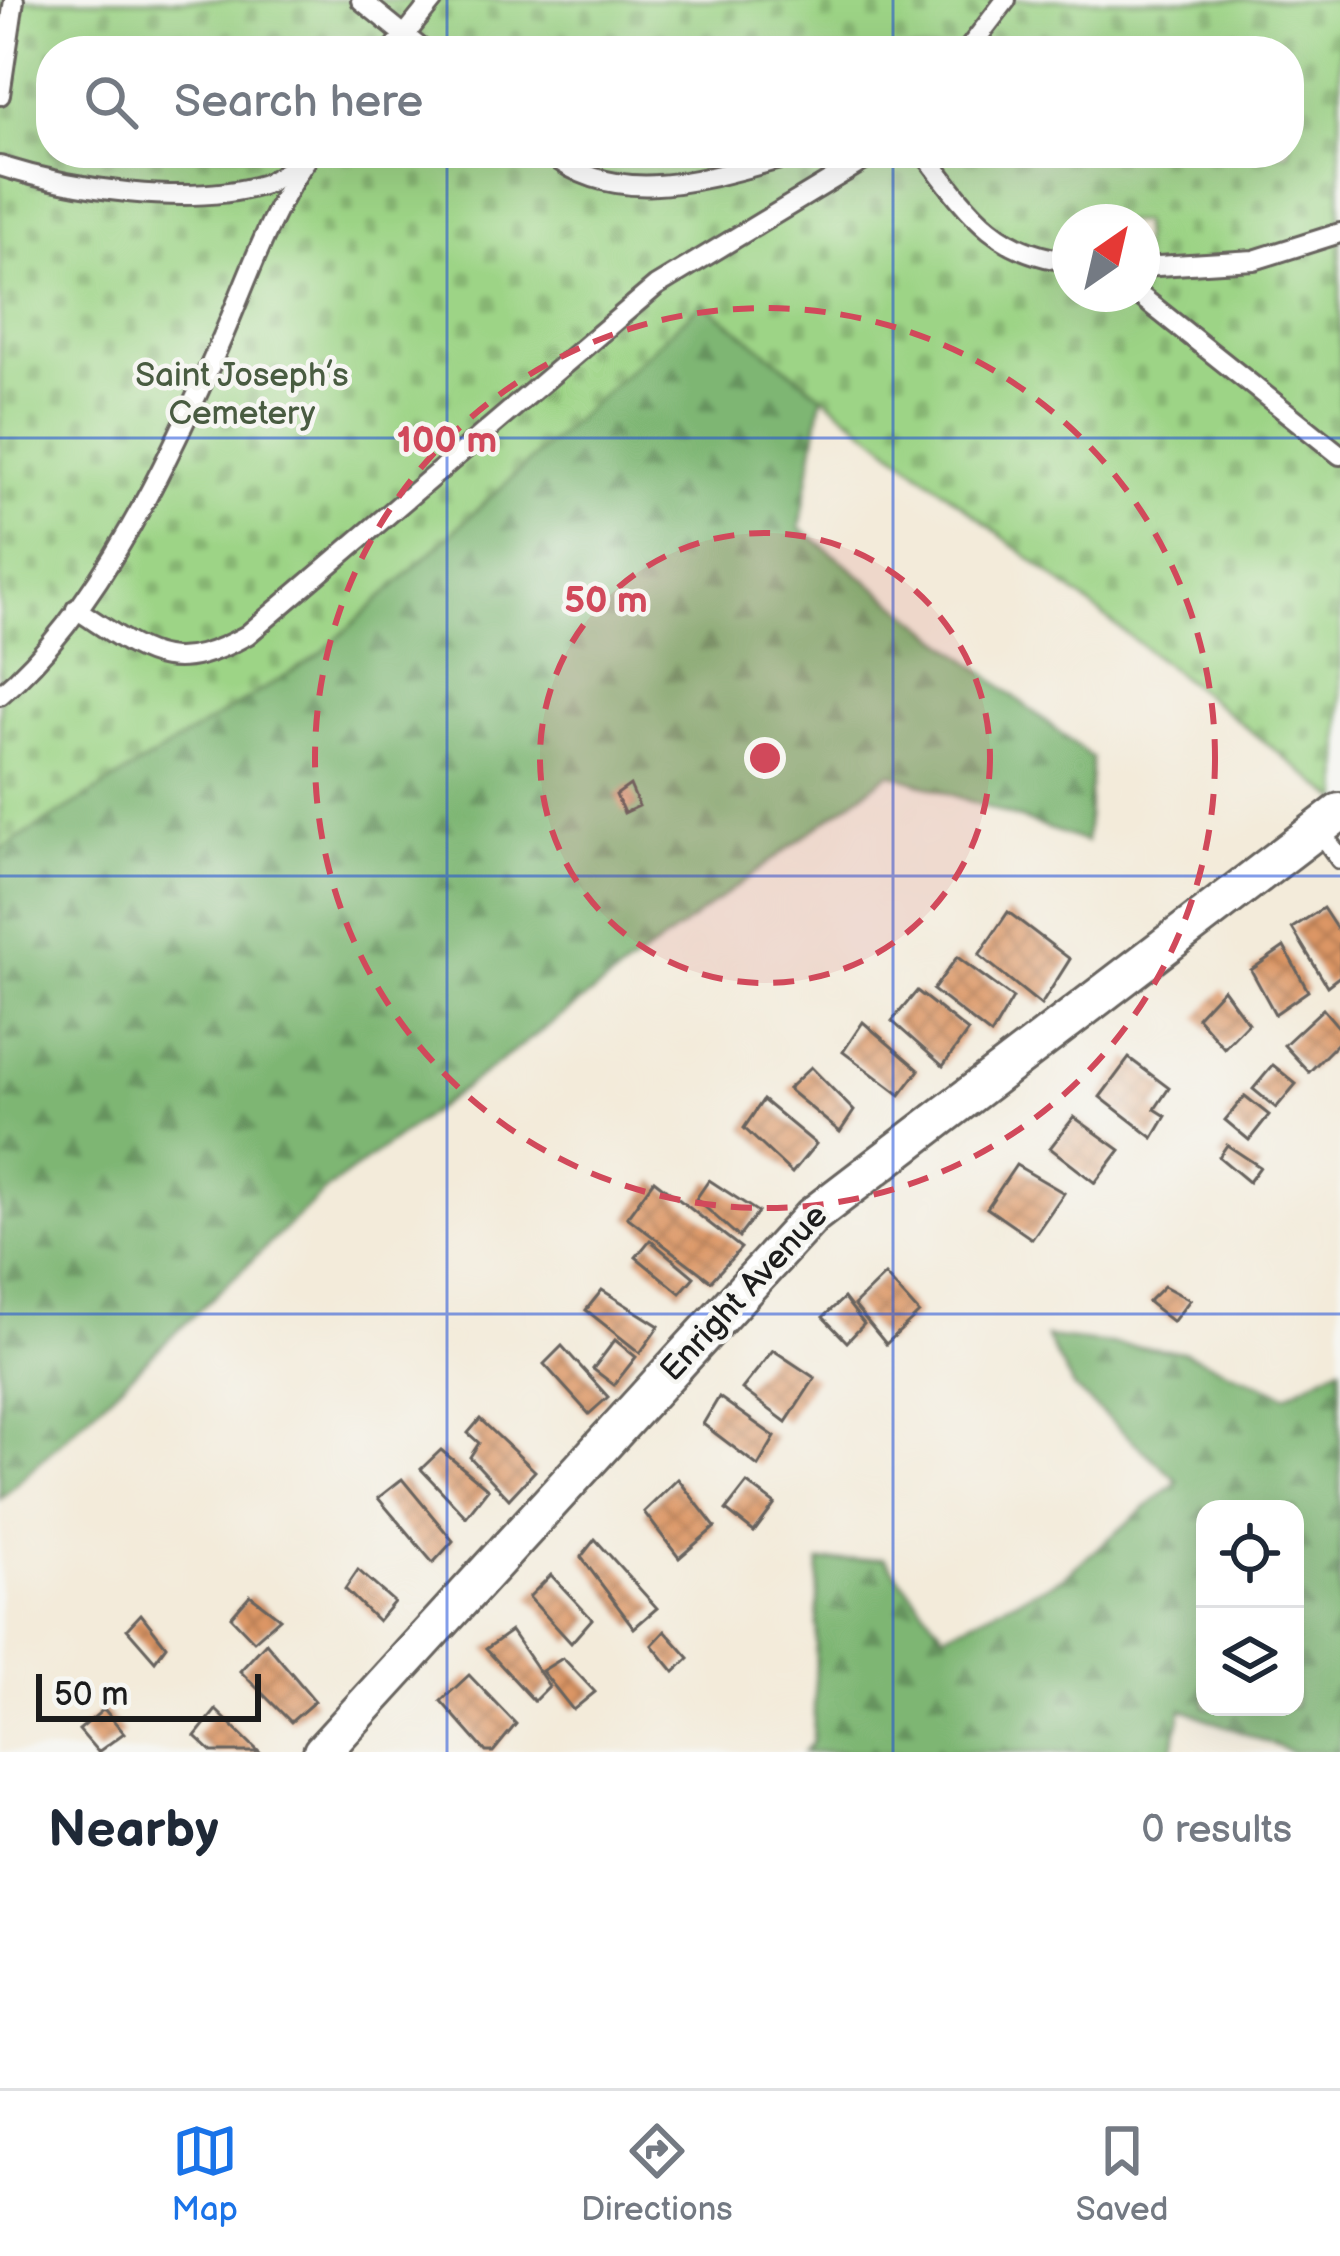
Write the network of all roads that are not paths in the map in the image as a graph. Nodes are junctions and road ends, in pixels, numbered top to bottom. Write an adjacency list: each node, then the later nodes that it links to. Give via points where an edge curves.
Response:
1 (14, 0): 8 (lane)
2 (361, 0): 5 (lane)
3 (433, 0): 6 (lane)
4 (1006, 0): 7 (lane)
5 (392, 36)
6 (404, 36)
7 (979, 36)
8 (0, 95)
9 (0, 166): 10 (lane, via 125,191 193,192 264,184)
10 (290, 168)
11 (303, 168): 21 (lane, via 133,520)
12 (568, 168): 13 (lane, via 608,185 650,186)
13 (742, 168)
14 (852, 168): 21 (lane, via 656,286 247,635 206,658 168,659)
15 (936, 168): 17 (lane, via 995,239)
16 (1340, 233): 18 (lane, via 1254,260)
17 (1052, 259)
18 (1160, 266)
19 (1160, 312): 20 (lane)
20 (1340, 455)
21 (76, 609): 22 (lane)
22 (0, 695)
23 (1329, 820): 24 (lane); 25 (street, Enright Avenue, via 812,1216)
24 (1340, 859)
25 (322, 1752)

